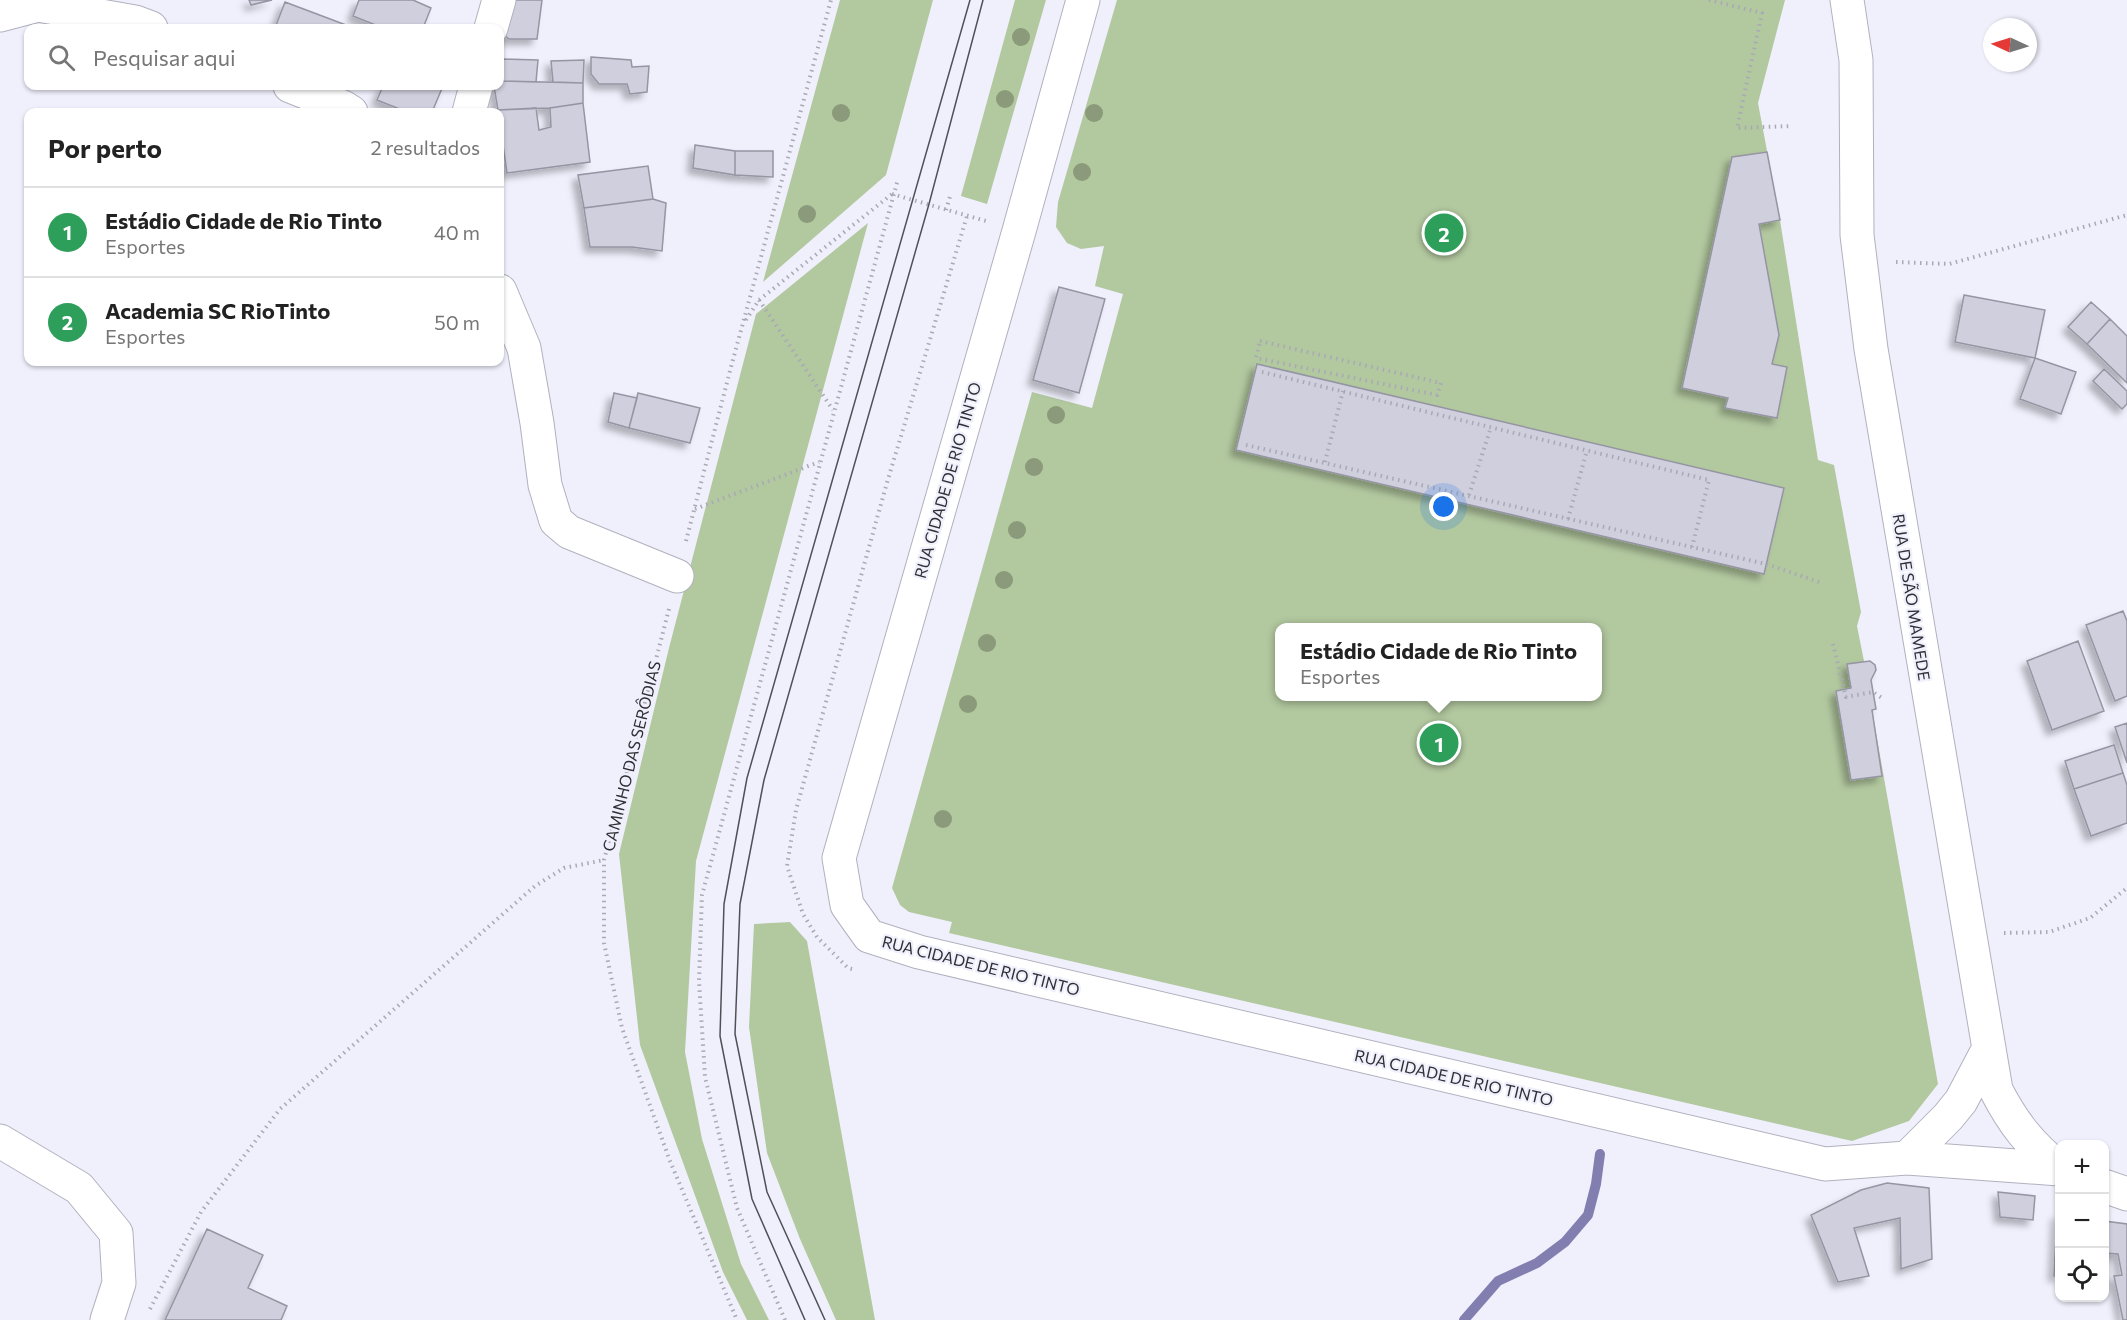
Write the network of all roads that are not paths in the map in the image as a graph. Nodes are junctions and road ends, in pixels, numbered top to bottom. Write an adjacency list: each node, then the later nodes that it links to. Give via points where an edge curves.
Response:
1 (499, 0): 7 (street)
2 (1083, 0): 16 (street, RUA CIDADE DE RIO TINTO, via 839,858 847,905 869,936 919,952 1825,1164)
3 (1847, 0): 14 (street, RUA DE SÃO MAMEDE, via 1856,60 1857,236 1871,349)
4 (38, 2): 5 (street); 6 (street)
5 (0, 15)
6 (140, 24)
7 (492, 24)
8 (300, 90): 10 (street)
9 (476, 90): 11 (street)
10 (345, 108)
11 (470, 108)
12 (504, 300): 13 (street, via 524,348 544,485 556,521 569,532)
13 (677, 576)
14 (1989, 1048): 16 (street, via 1961,1101); 17 (street, RUA DE SÃO MAMEDE, via 1996,1090 2011,1119)
15 (0, 1141): 21 (street, via 79,1188 116,1233 119,1283)
16 (1907, 1158): 18 (street, RUA CIDADE DE RIO TINTO)
17 (2055, 1165)
18 (2055, 1169)
19 (2109, 1188): 20 (street)
20 (2127, 1194)
21 (107, 1320)

